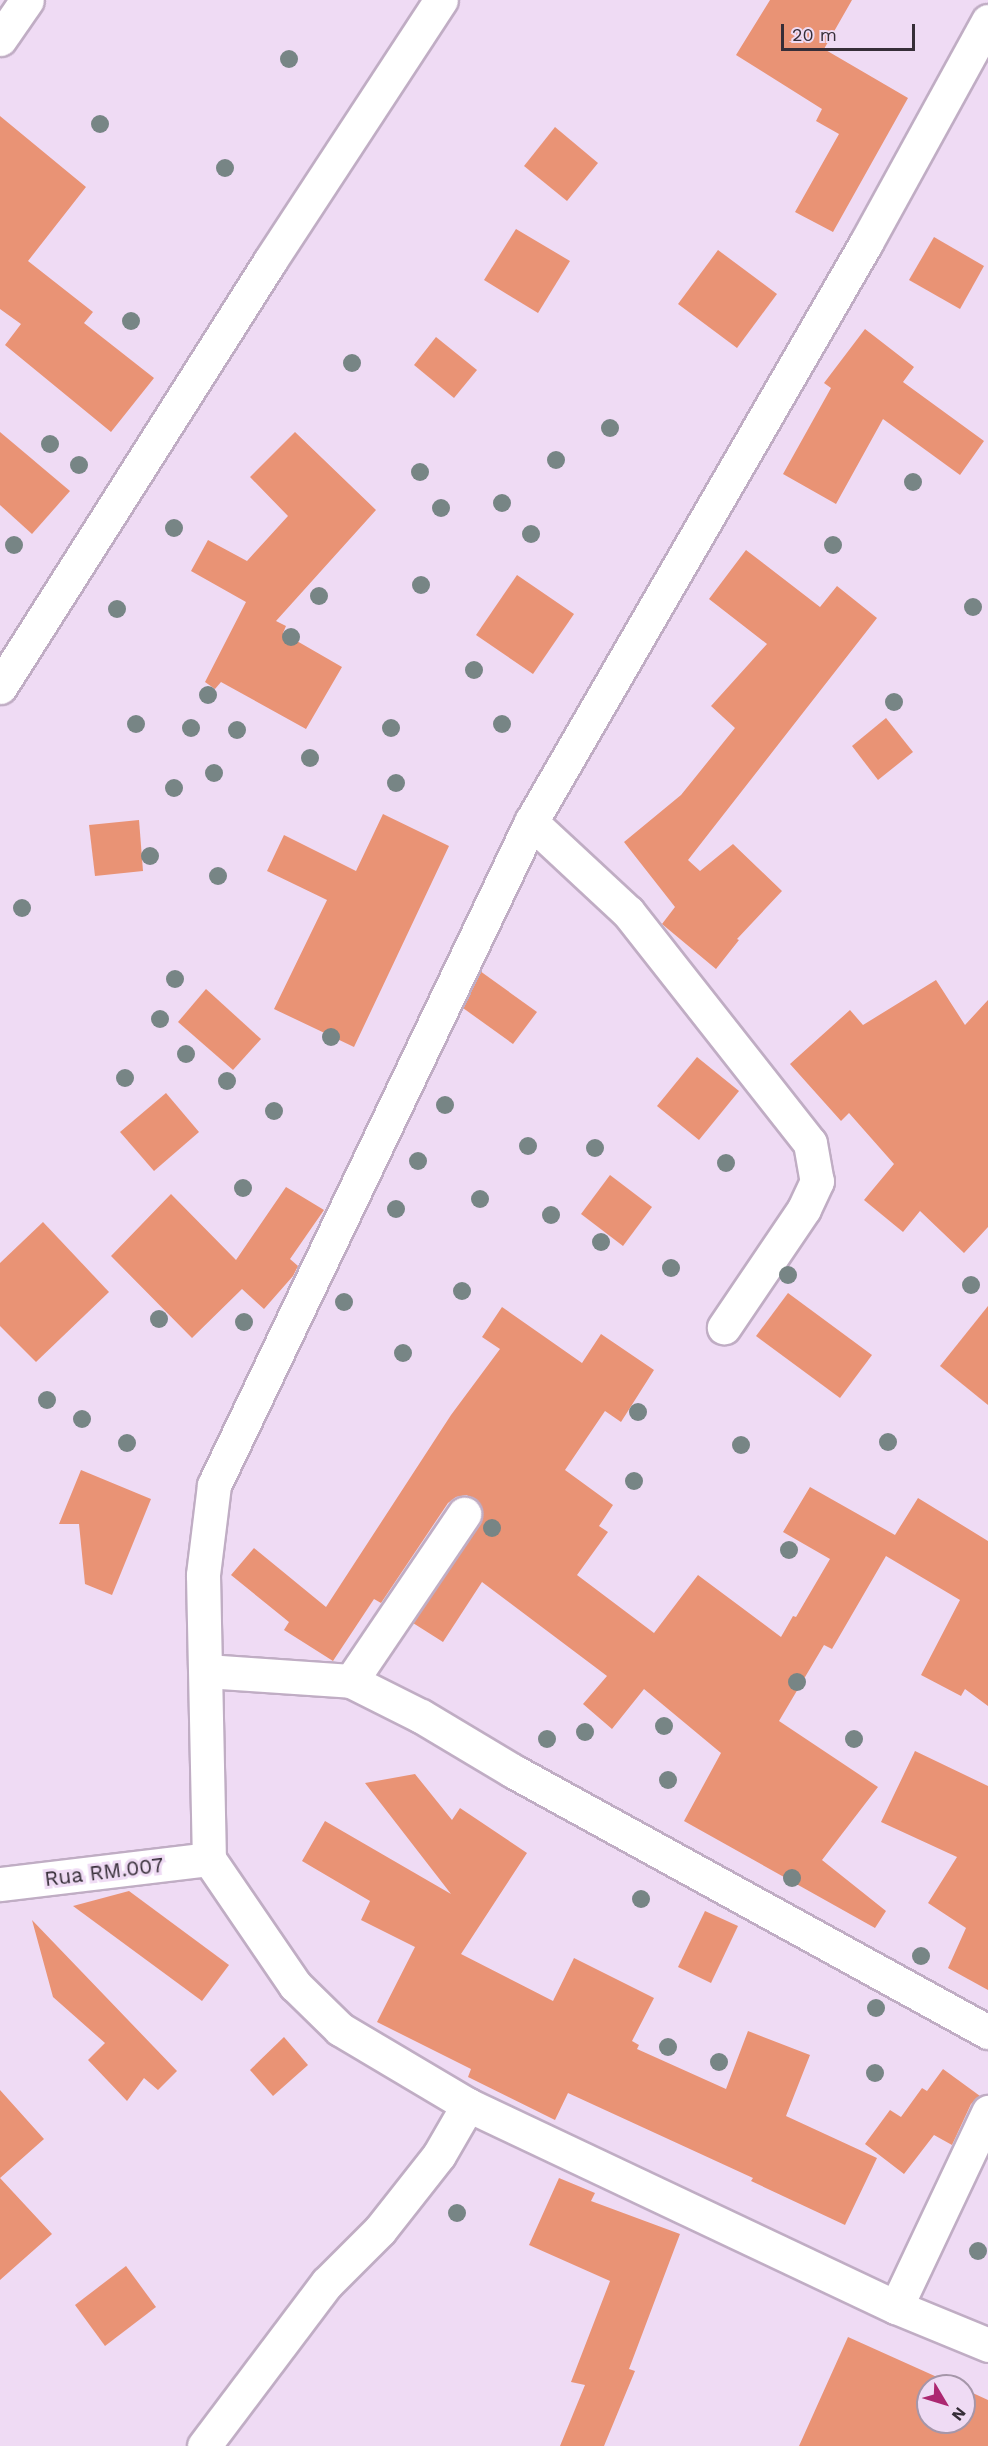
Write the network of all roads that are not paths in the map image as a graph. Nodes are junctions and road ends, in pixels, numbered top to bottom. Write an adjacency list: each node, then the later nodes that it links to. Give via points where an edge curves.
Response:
1 (27, 0): 4 (street)
2 (441, 0): 5 (street)
3 (988, 21): 6 (street, via 867,243)
4 (0, 39)
5 (0, 687)
6 (531, 822): 7 (street, via 628,912 810,1143 817,1180 804,1209); 9 (street, via 214,1485 203,1575)
7 (724, 1327)
8 (464, 1514): 10 (street)
9 (206, 1671): 10 (street); 11 (street)
10 (351, 1681): 13 (street, via 421,1716 513,1771)
11 (209, 1859): 12 (street, Rua RM.007); 14 (street, via 295,1985 340,2029)
12 (0, 1884)
13 (988, 2032)
14 (468, 2105): 16 (street); 18 (street, via 439,2155 380,2230 327,2283)
15 (988, 2112): 16 (street)
16 (896, 2307): 17 (street)
17 (988, 2345)
18 (204, 2446)

